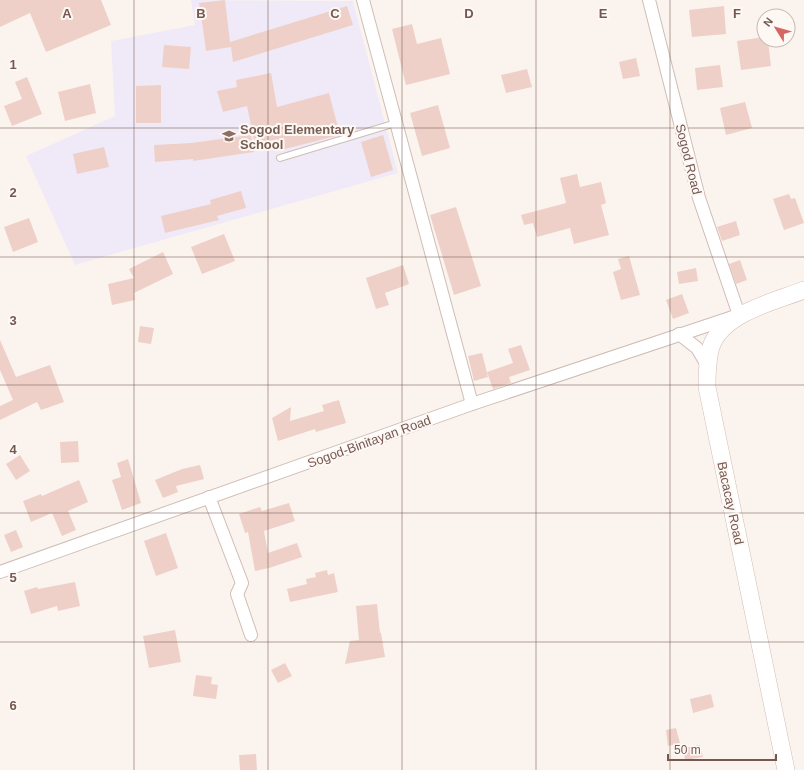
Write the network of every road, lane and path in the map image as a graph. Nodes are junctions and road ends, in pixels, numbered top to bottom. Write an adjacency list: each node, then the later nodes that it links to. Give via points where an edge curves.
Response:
1 (363, 0): 3 (street)
2 (649, 0): 6 (street, Sogod Road, via 699,198)
3 (396, 123): 4 (lane); 9 (street)
4 (280, 158)
5 (804, 290): 6 (main road, Bacacay Road)
6 (739, 315): 7 (street, Sogod-Binitayan Road); 8 (main road, Bacacay Road, via 726,324 718,334 711,347)
7 (679, 334): 8 (street, via 697,348); 9 (street, Sogod-Binitayan Road)
8 (707, 365): 13 (main road, Bacacay Road, via 707,387)
9 (472, 404): 10 (street, Sogod-Binitayan Road)
10 (209, 497): 11 (street, Sogod-Binitayan Road); 12 (street, via 242,583 237,594)
11 (0, 572)
12 (251, 634)
13 (786, 770)

